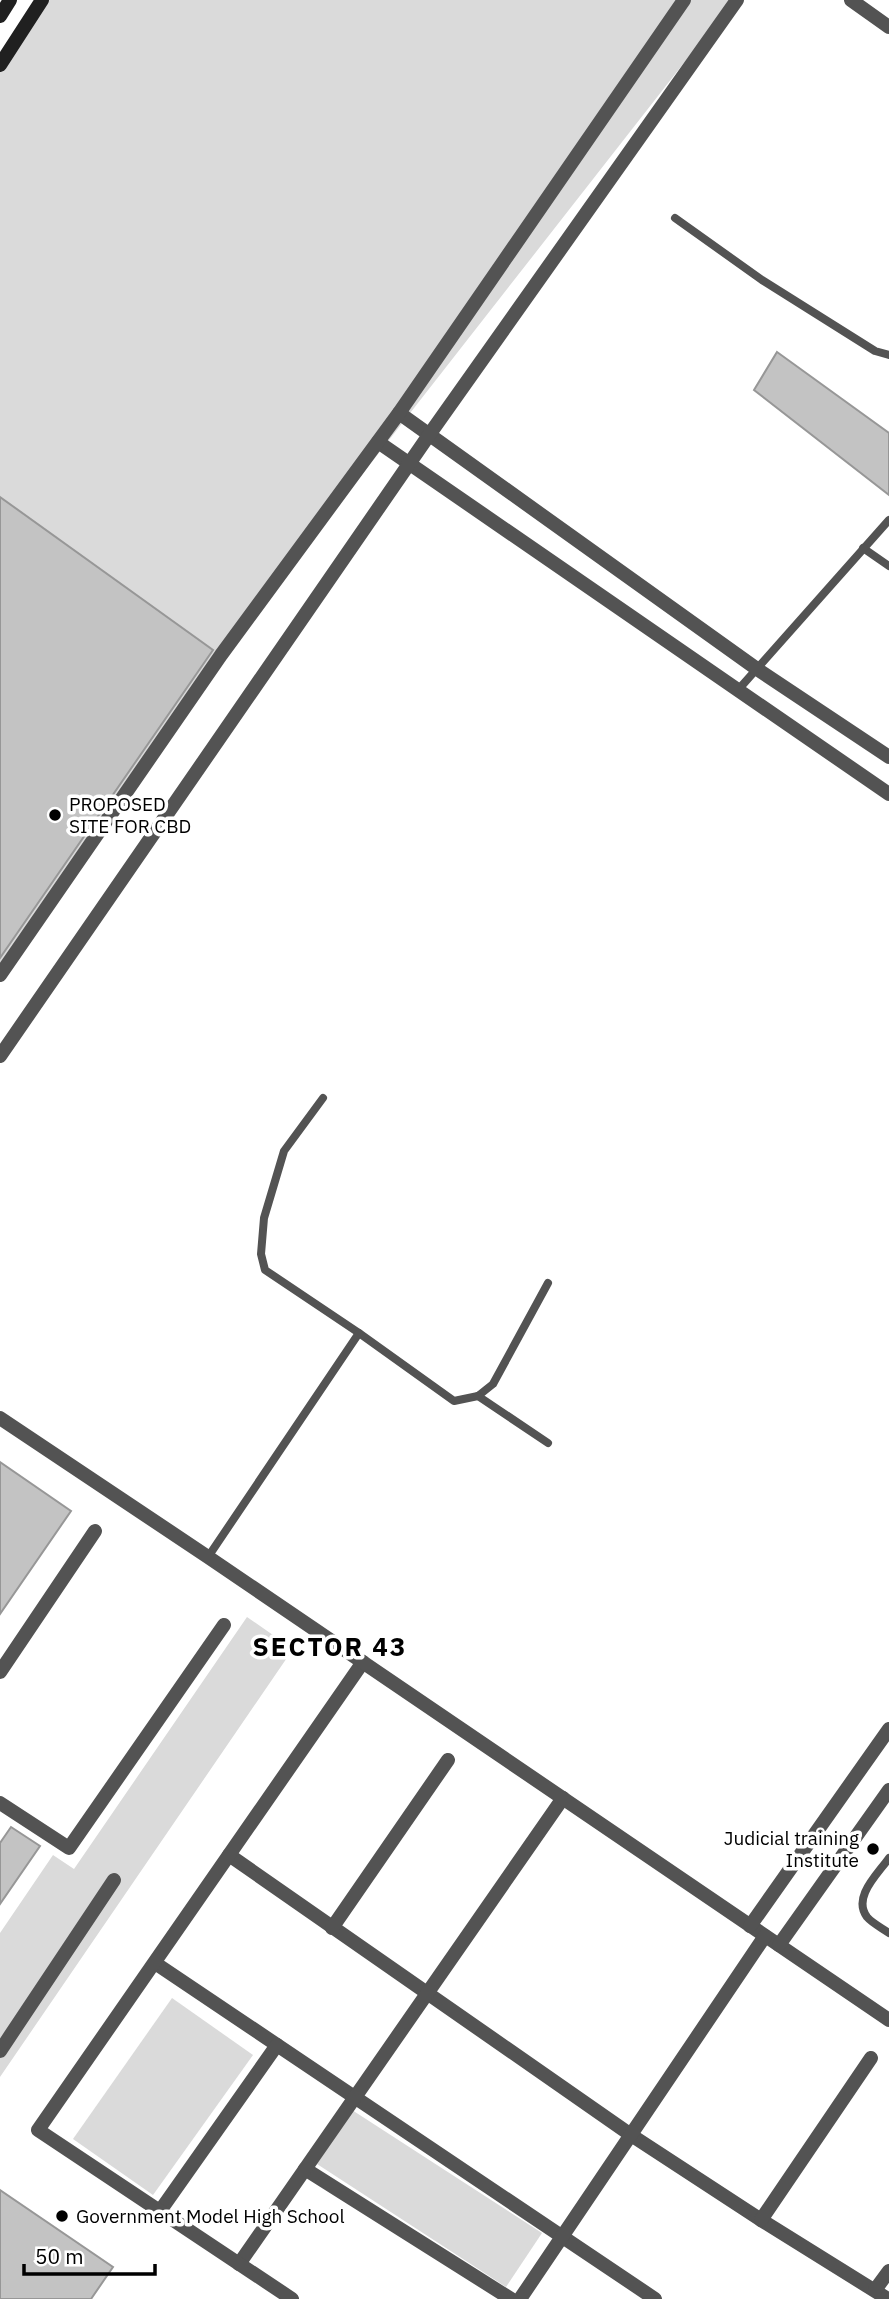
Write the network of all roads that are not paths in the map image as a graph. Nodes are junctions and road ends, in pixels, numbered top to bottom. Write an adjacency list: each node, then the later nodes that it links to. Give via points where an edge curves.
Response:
1 (10, 0): 6 (main road)
2 (42, 0): 8 (main road)
3 (684, 0): 11 (street)
4 (737, 0): 12 (street)
5 (850, 0): 7 (street)
6 (0, 16)
7 (889, 27)
8 (0, 65)
9 (675, 218): 10 (lane, via 762,280 875,351)
10 (889, 355)
11 (399, 413): 12 (street); 13 (street)
12 (429, 435): 14 (street); 18 (street)
13 (378, 442): 14 (street); 22 (street, via 220,655)
14 (409, 463): 19 (street); 23 (street)
15 (889, 520): 16 (lane)
16 (863, 548): 17 (lane); 18 (lane)
17 (889, 566)
18 (757, 669): 19 (lane); 20 (street)
19 (738, 690): 21 (street)
20 (889, 757)
21 (889, 794)
22 (0, 975)
23 (0, 1055)
24 (323, 1098): 26 (lane, via 284,1151 264,1218 261,1254 265,1270)
25 (548, 1283): 27 (lane, via 493,1384)
26 (359, 1333): 27 (lane, via 454,1401); 31 (lane)
27 (478, 1396): 29 (lane)
28 (0, 1418): 31 (street)
29 (548, 1443)
30 (95, 1531): 34 (street)
31 (208, 1556): 33 (street)
32 (224, 1625): 39 (street, via 69,1849)
33 (363, 1662): 38 (street); 40 (street)
34 (0, 1672)
35 (889, 1729): 43 (street)
36 (449, 1760): 44 (street)
37 (889, 1790): 47 (street)
38 (564, 1798): 43 (street); 49 (street)
39 (2, 1809)
40 (229, 1856): 44 (street); 48 (street)
41 (889, 1858): 45 (lane, via 863,1895 862,1907 867,1918)
42 (114, 1880): 52 (street)
43 (750, 1926): 46 (street)
44 (332, 1928): 49 (street)
45 (889, 1933)
46 (765, 1936): 47 (street); 55 (street)
47 (779, 1945): 50 (street)
48 (155, 1962): 51 (street); 57 (street, via 38,2130)
49 (427, 1994): 54 (street); 55 (street)
50 (889, 2020)
51 (277, 2045): 54 (street); 57 (street)
52 (0, 2051)
53 (872, 2058): 58 (street)
54 (355, 2097): 56 (street); 59 (street)
55 (631, 2135): 58 (street); 59 (street)
56 (305, 2169): 60 (street); 64 (street)
57 (160, 2211): 60 (street)
58 (761, 2220): 62 (street)
59 (562, 2235): 65 (street); 66 (street)
60 (239, 2264): 63 (street)
61 (889, 2271): 62 (street)
62 (875, 2290): 67 (street)
63 (292, 2299)
64 (511, 2299)
65 (520, 2299)
66 (655, 2299)
67 (888, 2299)

